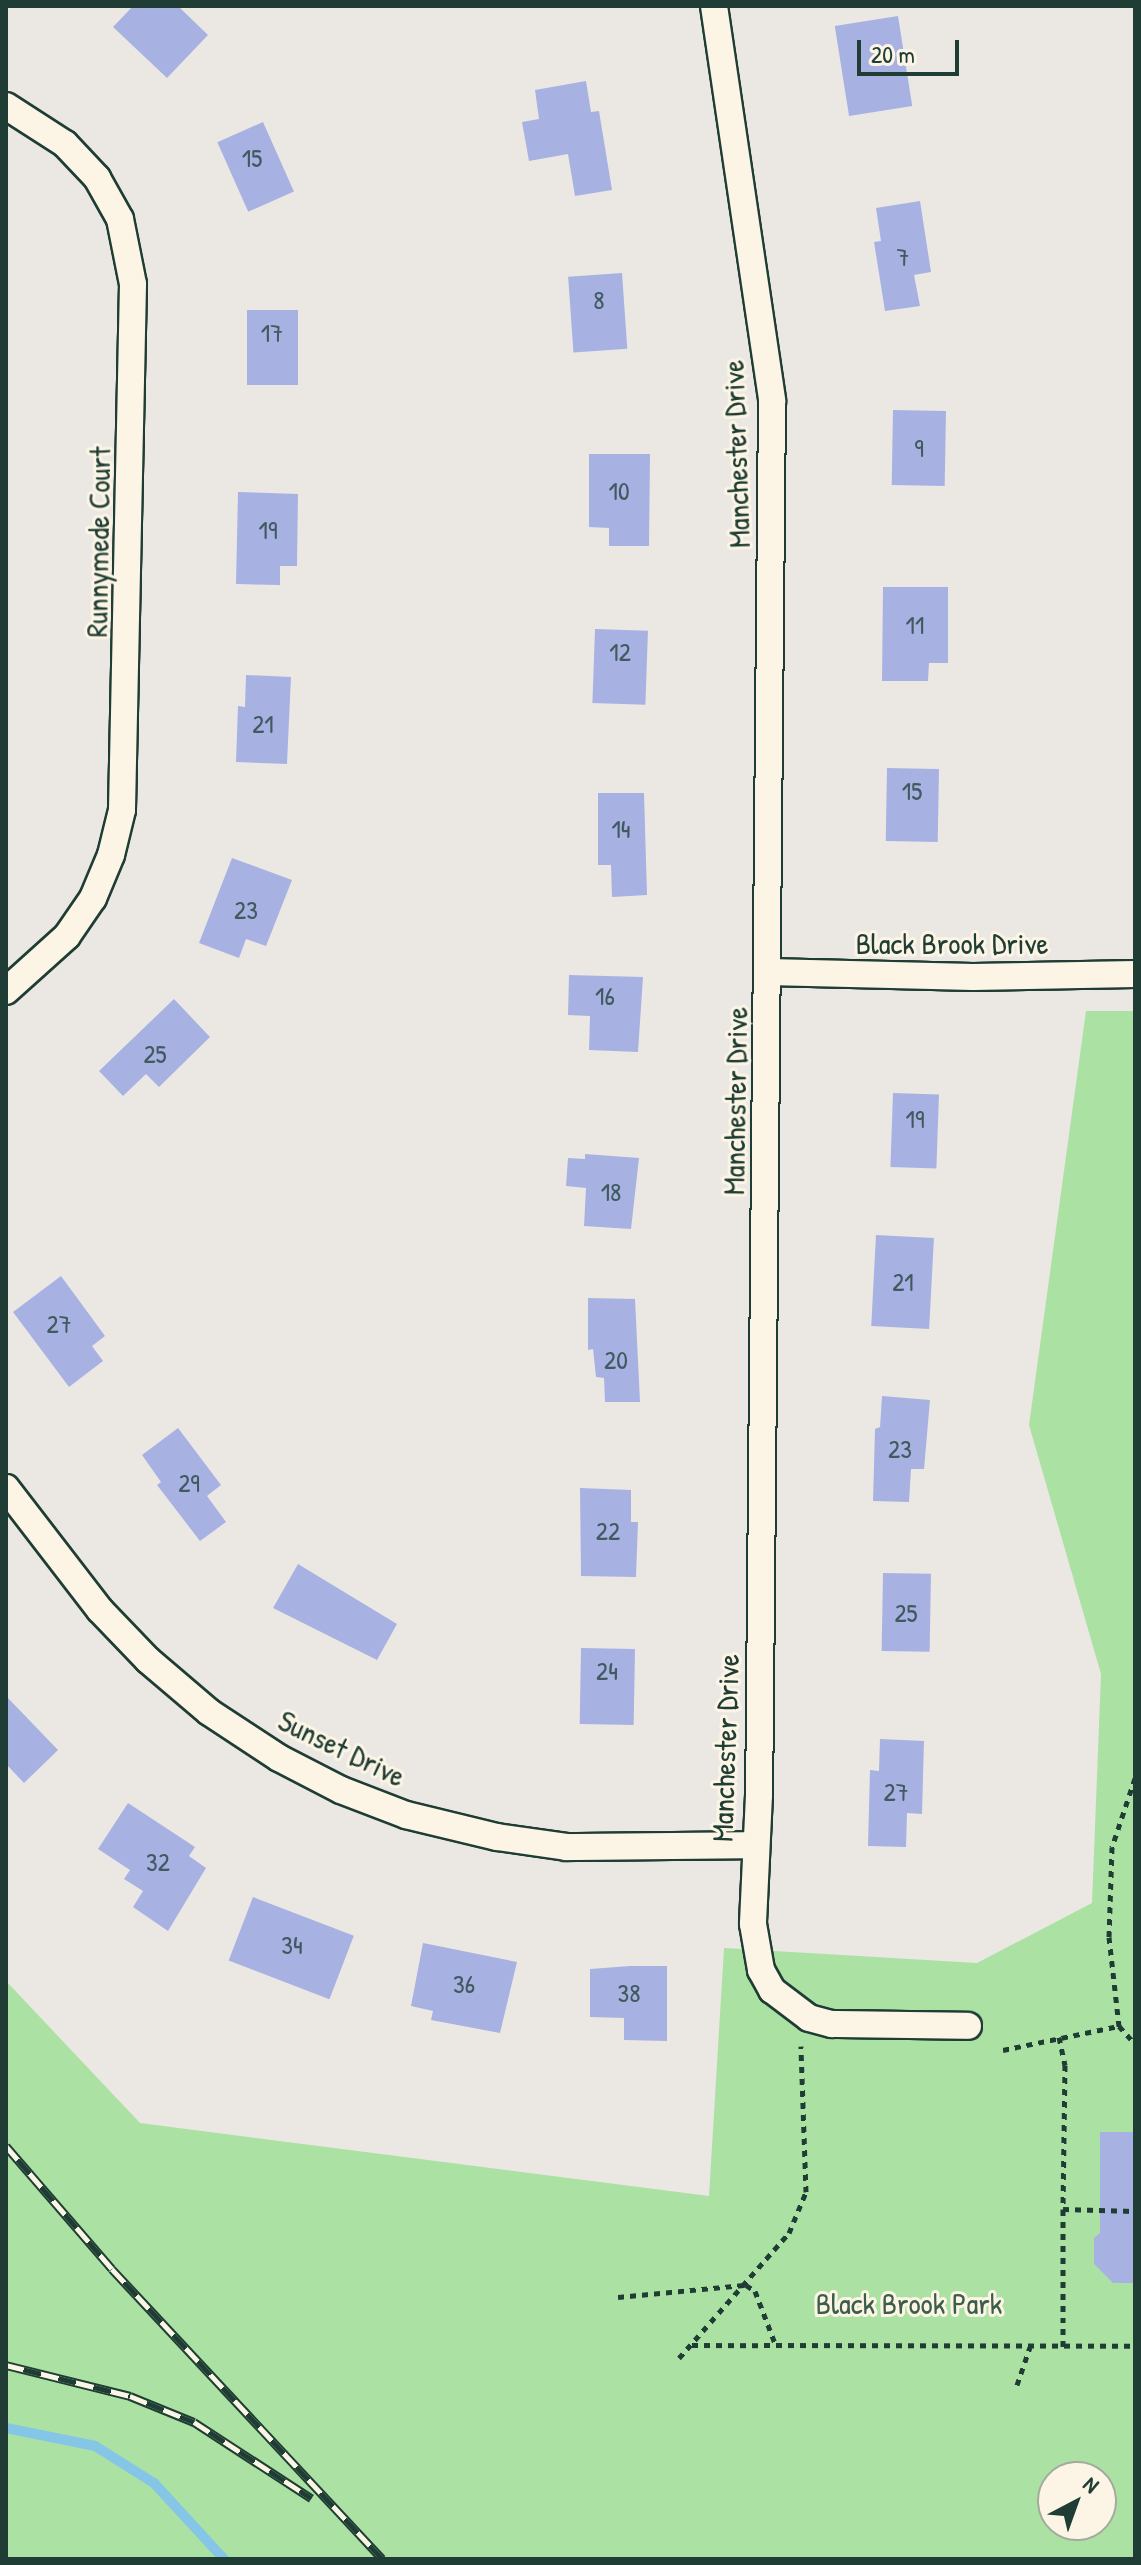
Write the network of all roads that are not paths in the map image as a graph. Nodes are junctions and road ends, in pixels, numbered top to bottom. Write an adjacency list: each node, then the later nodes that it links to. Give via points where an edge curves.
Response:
1 (714, 6): 3 (street, Manchester Drive, via 772,401)
2 (6, 106): 5 (street, Runnymede Court, via 65,144 97,178 120,219 133,284 122,810 93,898 67,936)
3 (768, 972): 4 (street, Black Brook Drive); 7 (street, Manchester Drive)
4 (1135, 974)
5 (6, 991)
6 (6, 1488): 7 (street, Sunset Drive, via 100,1610 148,1660 232,1727 341,1790 406,1815 566,1847)
7 (755, 1845): 8 (street, Manchester Drive, via 753,1924 761,1970 772,1990 801,2013 832,2024)
8 (968, 2026)

